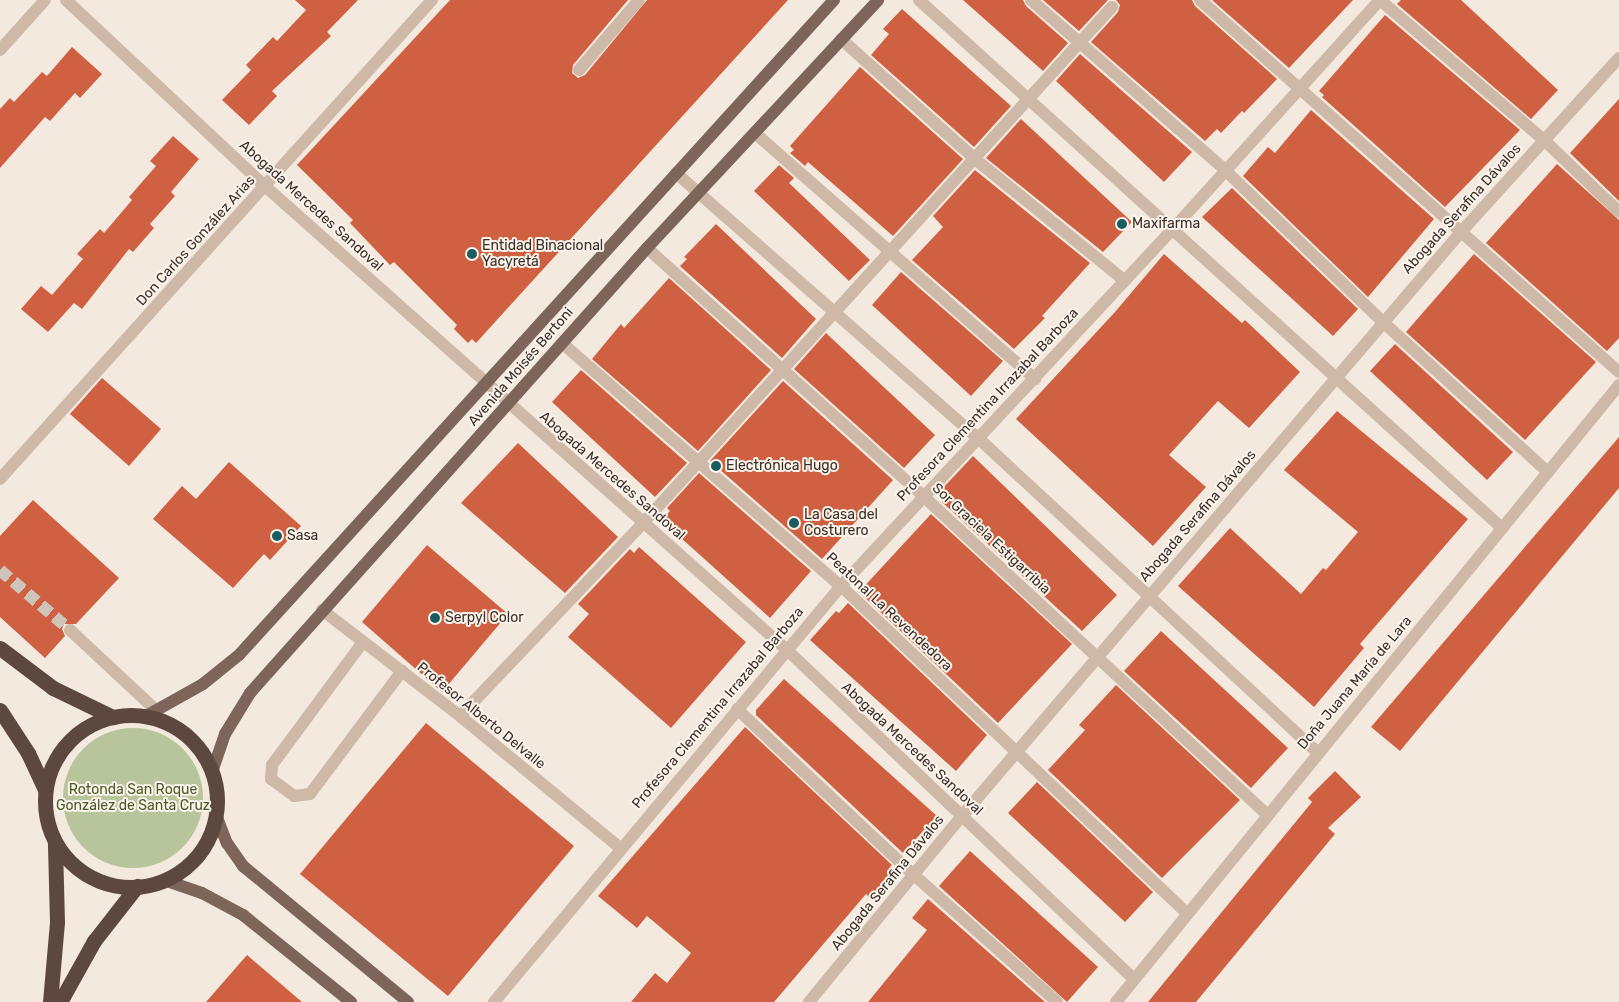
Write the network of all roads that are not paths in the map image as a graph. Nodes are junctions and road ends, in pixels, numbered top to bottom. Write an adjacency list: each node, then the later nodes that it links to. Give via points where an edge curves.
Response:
1 (45, 0): 14 (street)
2 (66, 0): 24 (street, Abogada Mercedes Sandoval)
3 (432, 0): 24 (street, Don Carlos González Arias)
4 (639, 0): 16 (street)
5 (834, 0): 23 (main road, Avenida Moisés Bertoni)
6 (878, 0): 12 (main road, Avenida Moisés Bertoni)
7 (919, 0): 18 (street)
8 (1031, 0): 13 (street)
9 (1200, 0): 17 (street)
10 (1380, 0): 17 (street, Profesora Clementina Irrazabal Barboza); 20 (street)
11 (1112, 8): 13 (street)
12 (841, 40): 19 (main road, Avenida Moisés Bertoni); 21 (street)
13 (1080, 44): 18 (street); 22 (street)
14 (0, 50)
15 (1619, 58): 20 (street, Abogada Serafina Dávalos)
16 (579, 70)
17 (1298, 88): 22 (street, Profesora Clementina Irrazabal Barboza); 28 (street)
18 (1029, 100): 21 (street); 27 (street)
19 (755, 133): 25 (main road, Avenida Moisés Bertoni); 30 (street)
20 (1544, 140): 26 (street); 28 (street, Abogada Serafina Dávalos)
21 (975, 159): 30 (street); 31 (street)
22 (1226, 171): 27 (street, Profesora Clementina Irrazabal Barboza); 33 (street)
23 (676, 173): 25 (street); 39 (main road, Avenida Moisés Bertoni)
24 (266, 187): 39 (street, Abogada Mercedes Sandoval); 45 (street, Don Carlos González Arias)
25 (700, 191): 29 (main road, Avenida Moisés Bertoni); 32 (street)
26 (1619, 212)
27 (1172, 230): 31 (street, Profesora Clementina Irrazabal Barboza); 37 (street)
28 (1461, 232): 33 (street, Abogada Serafina Dávalos); 36 (street)
29 (647, 248): 34 (main road, Avenida Moisés Bertoni); 35 (street, Sor Graciela Estigarribia)
30 (891, 252): 32 (street); 38 (street)
31 (1125, 281): 38 (street, Profesora Clementina Irrazabal Barboza)
32 (834, 311): 35 (street); 42 (street)
33 (1383, 322): 37 (street, Abogada Serafina Dávalos); 44 (street)
34 (562, 343): 41 (main road, Avenida Moisés Bertoni); 43 (street, Peatonal La Revendedora)
35 (782, 371): 43 (street); 46 (street, Sor Graciela Estigarribia)
36 (1619, 372)
37 (1337, 378): 48 (street); 50 (street, Abogada Serafina Dávalos)
38 (1035, 379): 42 (street, Profesora Clementina Irrazabal Barboza)
39 (485, 383): 41 (street, Abogada Mercedes Sandoval); 60 (main road, Avenida Moisés Bertoni, via 239,655 203,684)
40 (1619, 385): 44 (street, Doña Juana María de Lara)
41 (509, 406): 47 (street, Abogada Mercedes Sandoval); 51 (main road, Avenida Moisés Bertoni)
42 (977, 437): 46 (street, Profesora Clementina Irrazabal Barboza); 50 (street)
43 (697, 464): 47 (street); 49 (street, Peatonal La Revendedora)
44 (1548, 472): 48 (street, Doña Juana María de Lara)
45 (0, 479)
46 (922, 495): 49 (street, Profesora Clementina Irrazabal Barboza); 56 (street, Sor Graciela Estigarribia)
47 (644, 522): 55 (street, Abogada Mercedes Sandoval); 61 (street)
48 (1502, 528): 64 (street, Doña Juana María de Lara)
49 (841, 586): 55 (street, Profesora Clementina Irrazabal Barboza); 63 (street, Peatonal La Revendedora)
50 (1149, 597): 56 (street, Abogada Serafina Dávalos); 64 (street)
51 (322, 610): 53 (street, Profesor Alberto Delvalle); 65 (main road, Avenida Moisés Bertoni, via 235,713)
52 (70, 630): 60 (street)
53 (363, 642): 57 (street, Profesor Alberto Delvalle); 57 (street, via 272,765 272,779 294,796 310,794)
54 (0, 648): 62 (highway, via 53,688)
55 (786, 649): 58 (street, Profesora Clementina Irrazabal Barboza); 69 (street, Abogada Mercedes Sandoval)
56 (1098, 659): 63 (street, Abogada Serafina Dávalos); 67 (street, Sor Graciela Estigarribia)
57 (402, 671): 61 (street, Profesor Alberto Delvalle)
58 (737, 708): 71 (street, Profesora Clementina Irrazabal Barboza); 72 (street)
59 (0, 710): 66 (highway, via 28,753)
60 (151, 714): 62 (highway); 65 (highway, via 187,735 202,752)
61 (460, 716): 71 (street, Profesor Alberto Delvalle)
62 (113, 717): 66 (highway, via 91,724 72,738 57,756)
63 (1018, 752): 69 (street, Abogada Serafina Dávalos); 75 (street, Peatonal La Revendedora)
64 (1317, 752): 67 (street, Doña Juana María de Lara)
65 (212, 772): 68 (highway, via 217,793)
66 (45, 789): 70 (highway, via 46,817)
67 (1267, 814): 75 (street, Doña Juana María de Lara)
68 (216, 815): 73 (highway, via 202,849 186,867); 80 (main road, via 227,843 243,866)
69 (962, 816): 72 (street, Abogada Serafina Dávalos); 76 (street, Abogada Mercedes Sandoval)
70 (56, 843): 74 (highway, via 84,873 109,884); 77 (highway, via 57,922)
71 (620, 848): 81 (street, Profesora Clementina Irrazabal Barboza)
72 (914, 875): 82 (street, Abogada Serafina Dávalos); 83 (street)
73 (164, 880): 74 (highway); 79 (main road, via 202,893 243,915)
74 (137, 886): 78 (highway, via 94,940)
75 (1187, 913): 76 (street, Doña Juana María de Lara)
76 (1134, 979): 84 (street, Doña Juana María de Lara)
77 (50, 1002)
78 (60, 1002)
79 (351, 1002)
80 (408, 1002)
81 (494, 1002)
82 (809, 1002)
83 (1057, 1002)
84 (1116, 1002)

